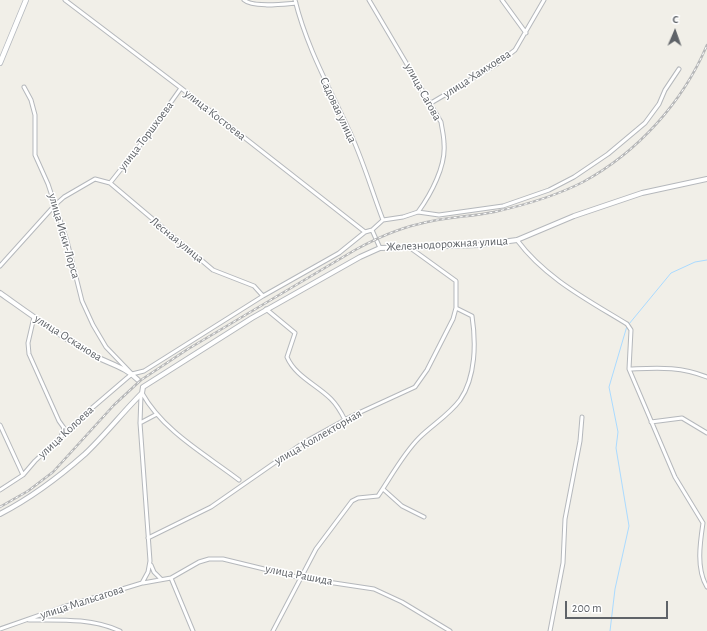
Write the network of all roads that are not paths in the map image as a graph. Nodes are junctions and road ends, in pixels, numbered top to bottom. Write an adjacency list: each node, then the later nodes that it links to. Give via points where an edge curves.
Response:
1 (26, 0): 9 (main road)
2 (64, 0): 12 (street, улица Костоева)
3 (244, 0): 7 (street, via 264,5)
4 (369, 0): 13 (street, улица Сагова)
5 (502, 0): 8 (street)
6 (544, 0): 8 (street, улица Хамхоева)
7 (296, 2): 18 (street, Садовая улица, via 313,54 348,127)
8 (526, 33): 13 (street, улица Хамхоева, via 515,50 497,64)
9 (0, 63)
10 (679, 69): 17 (street, via 645,123 608,154 574,177 549,190 503,206 439,215)
11 (24, 87): 16 (street, улица Иски-Лорса, via 35,115 36,155)
12 (181, 88): 15 (street, улица Торшхоева); 20 (street, улица Костоева)
13 (431, 103): 17 (street, улица Сагова, via 441,122 444,145 440,171 429,197)
14 (707, 179): 21 (street, Железнодорожная улица, via 642,193 574,216)
15 (110, 183): 16 (street, Лесная улица, via 95,179); 26 (street, Лесная улица, via 213,270 254,286)
16 (55, 205): 24 (street); 31 (street, улица Иски-Лорса, via 82,301 106,347)
17 (418, 212): 18 (street)
18 (383, 220): 19 (street)
19 (372, 230): 20 (street); 23 (street)
20 (365, 232): 26 (street, улица Колоева, via 339,253)
21 (517, 240): 22 (street, Железнодорожная улица, via 479,245); 30 (street, via 552,277 627,324 632,330)
22 (409, 247): 23 (street, Железнодорожная улица); 27 (street, via 456,281)
23 (380, 248): 28 (street, Железнодорожная улица)
24 (0, 266)
25 (0, 292): 29 (street, улица Осканова)
26 (263, 296): 31 (street, улица Колоева, via 144,371)
27 (456, 308): 39 (street, улица Коллекторная, via 427,370 415,387); 47 (street, via 472,316 474,323 472,364 465,390 452,409 419,438)
28 (266, 310): 33 (street, Железнодорожная улица); 39 (street, via 296,333 287,357 291,366 330,398)
29 (34, 317): 31 (street, улица Осканова, via 96,356); 44 (street, via 28,343 29,354 64,428)
30 (629, 369): 32 (street, via 671,368 688,370); 40 (street)
31 (132, 374): 33 (street, улица Осканова); 44 (street, улица Колоева)
32 (707, 377)
33 (140, 383): 34 (street)
34 (142, 393): 35 (street); 36 (street); 37 (street, via 148,405)
35 (134, 402): 36 (street); 49 (street, via 85,454 18,505)
36 (140, 404): 41 (street)
37 (157, 414): 41 (street); 46 (street, via 176,432)
38 (582, 417): 65 (street, via 565,519 563,563)
39 (345, 420): 52 (street, улица Коллекторная, via 279,459 211,507)
40 (651, 422): 43 (street, via 682,418); 51 (street, via 675,477)
41 (140, 423): 52 (street)
42 (0, 425): 45 (street)
43 (707, 433)
44 (61, 438): 45 (street, улица Колоева)
45 (23, 475): 48 (street, улица Колоева)
46 (239, 480)
47 (383, 489): 50 (street, via 402,506); 55 (street, via 378,496 352,501 316,549)
48 (0, 490)
49 (0, 514)
50 (424, 517)
51 (705, 523): 58 (street, via 700,542 702,579)
52 (148, 538): 53 (street)
53 (150, 561): 56 (street, via 154,572); 57 (street)
54 (171, 578): 55 (street, улица Рашида, via 200,562 216,558); 56 (street, улица Рашида); 62 (street)
55 (301, 578): 63 (street); 64 (street, улица Рашида, via 374,589 402,602)
56 (162, 579): 57 (street, улица Рашида)
57 (142, 583): 59 (street, улица Мальсагова)
58 (707, 587)
59 (25, 620): 60 (street, улица Мальсагова); 61 (street, via 87,621)
60 (0, 630)
61 (120, 631)
62 (193, 631)
63 (273, 631)
64 (450, 631)
65 (550, 631)

